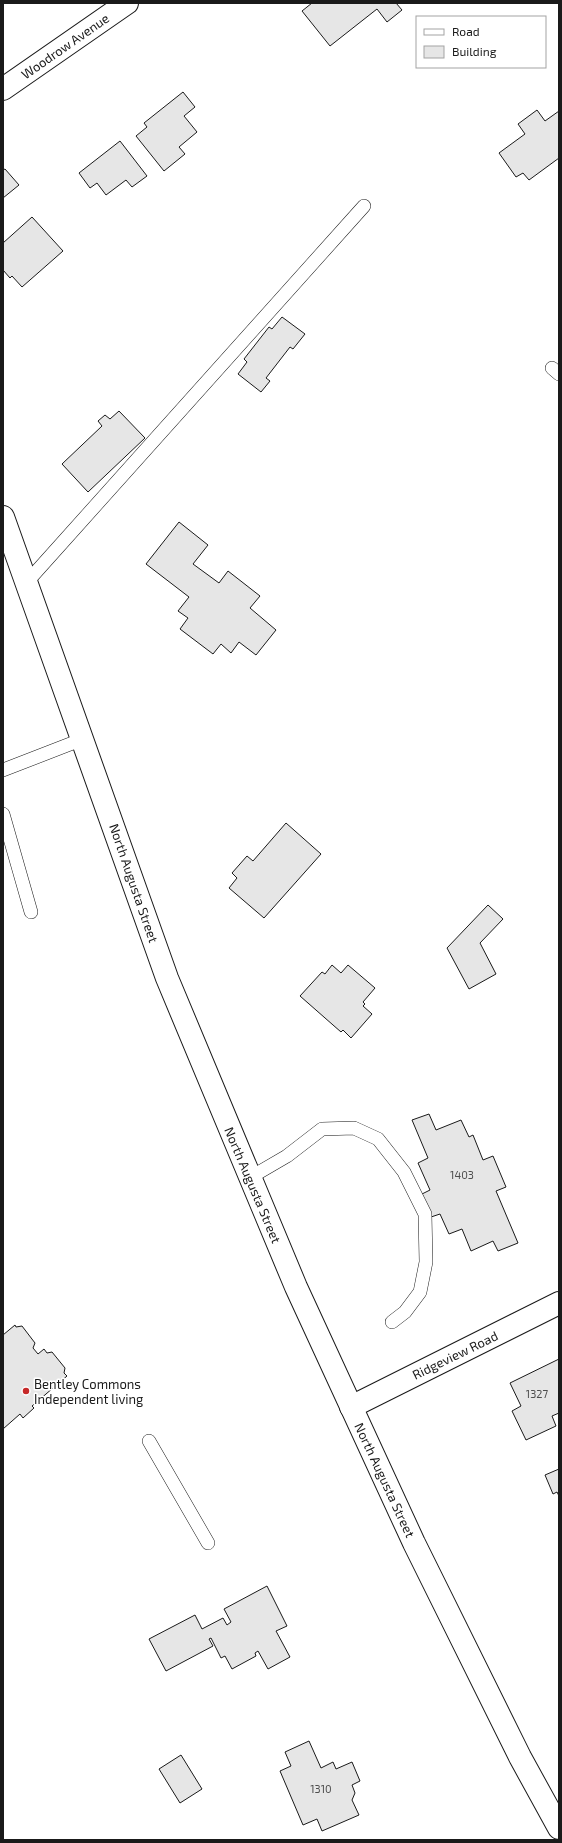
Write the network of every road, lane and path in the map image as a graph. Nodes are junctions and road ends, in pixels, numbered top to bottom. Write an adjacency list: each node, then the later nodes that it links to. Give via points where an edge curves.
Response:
1 (127, 3): 2 (main road, Woodrow Avenue)
2 (3, 90)
3 (364, 206): 5 (lane)
4 (3, 517): 5 (main road, North Augusta Street)
5 (27, 582): 6 (main road, North Augusta Street)
6 (83, 739): 7 (lane); 10 (main road, North Augusta Street, via 167,978)
7 (3, 770)
8 (3, 814): 9 (lane)
9 (32, 912)
10 (251, 1177): 12 (lane, via 287,1156 322,1129 354,1128 378,1140 404,1172 425,1214 426,1262 420,1292 405,1312); 13 (main road, North Augusta Street, via 296,1287)
11 (559, 1303): 13 (main road, Ridgeview Road)
12 (392, 1322)
13 (351, 1407): 16 (main road, North Augusta Street, via 425,1564 520,1756)
14 (149, 1441): 15 (lane)
15 (208, 1543)
16 (559, 1828)

